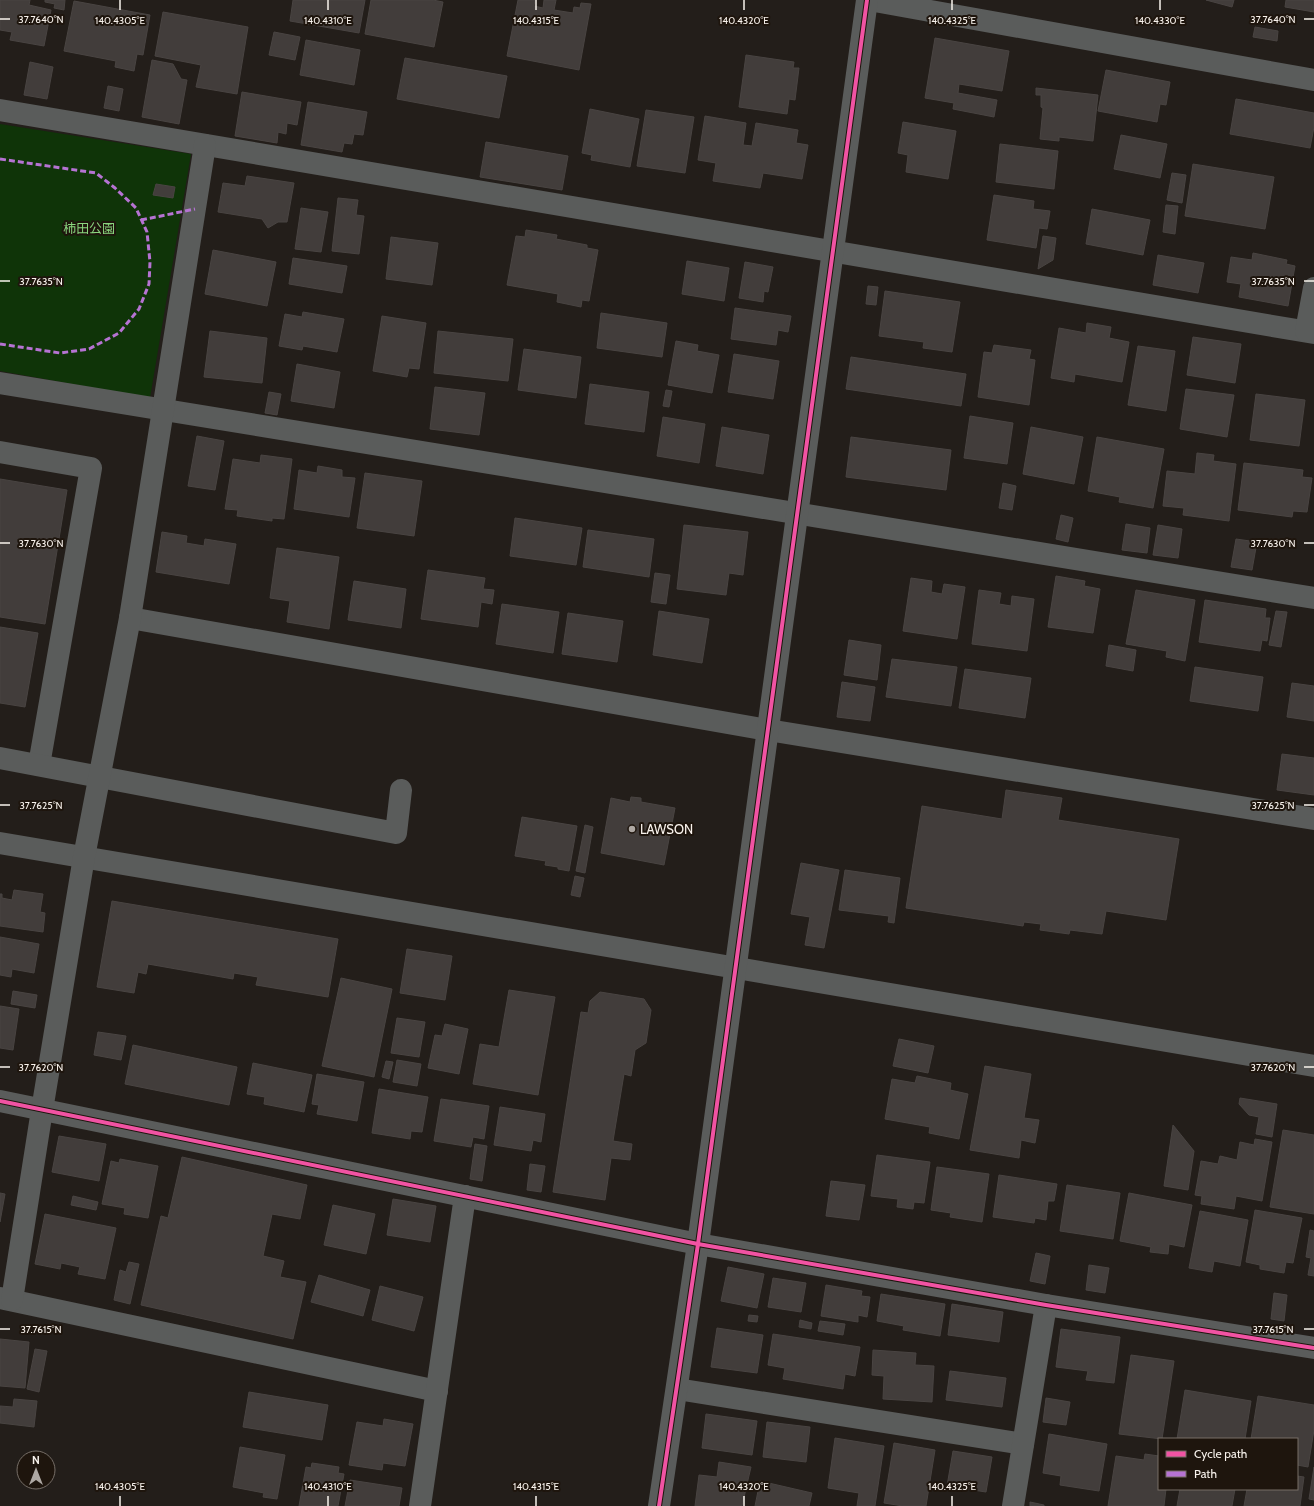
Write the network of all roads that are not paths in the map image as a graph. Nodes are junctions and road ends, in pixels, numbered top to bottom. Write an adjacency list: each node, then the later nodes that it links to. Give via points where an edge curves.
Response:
1 (868, 0): 2 (street); 5 (street)
2 (1314, 80)
3 (0, 110): 4 (street)
4 (206, 145): 5 (street); 9 (street)
5 (833, 251): 7 (street); 11 (street)
6 (1314, 288): 7 (street)
7 (1310, 332)
8 (0, 383): 9 (street)
9 (164, 410): 11 (street); 13 (street)
10 (0, 452): 16 (street, via 91,468)
11 (798, 514): 12 (street); 14 (street)
12 (1314, 598)
13 (130, 618): 14 (street); 17 (street)
14 (768, 730): 19 (street); 22 (street)
15 (0, 758): 16 (street)
16 (39, 766): 17 (street)
17 (99, 777): 18 (street, via 396,833); 21 (street)
18 (401, 790)
19 (1314, 819)
20 (0, 843): 21 (street)
21 (84, 857): 22 (street); 25 (street)
22 (736, 968): 23 (street); 27 (street)
23 (1314, 1066)
24 (0, 1102): 25 (street)
25 (42, 1110): 26 (street); 28 (street)
26 (465, 1196): 27 (street); 32 (street)
27 (698, 1244): 29 (street); 31 (street)
28 (6, 1299): 32 (street)
29 (1046, 1305): 30 (street); 33 (street)
30 (1314, 1348)
31 (676, 1389): 33 (street); 35 (street)
32 (437, 1391): 34 (street)
33 (1023, 1444): 36 (street)
34 (420, 1506)
35 (659, 1506)
36 (1013, 1506)

